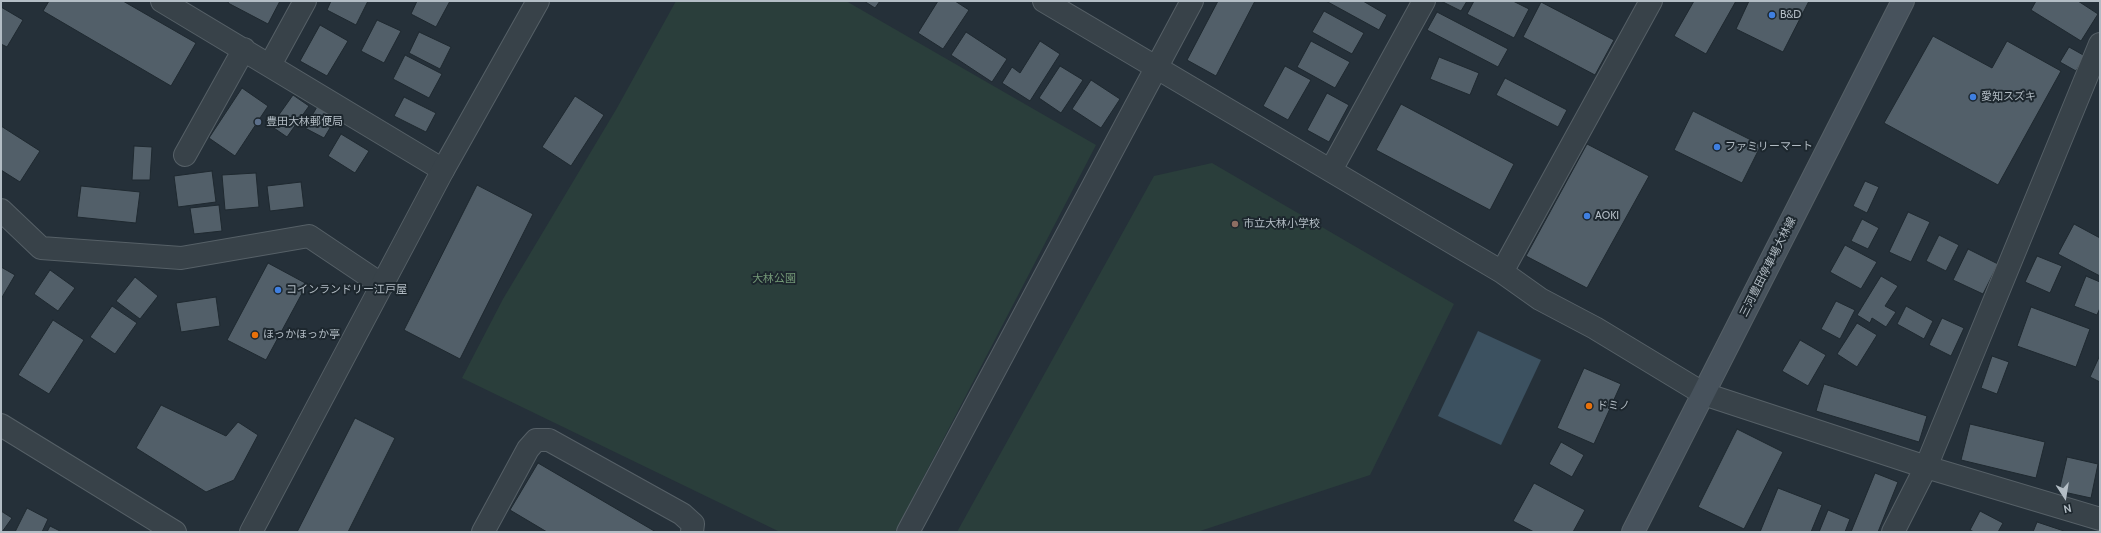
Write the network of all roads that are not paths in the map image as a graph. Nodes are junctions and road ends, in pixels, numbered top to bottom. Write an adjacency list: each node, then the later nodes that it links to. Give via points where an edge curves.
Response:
1 (162, 1): 10 (street)
2 (305, 1): 11 (street)
3 (538, 1): 14 (street)
4 (1044, 1): 12 (street)
5 (1192, 1): 12 (street)
6 (1424, 1): 15 (street)
7 (1651, 1): 17 (street)
8 (1903, 1): 19 (main road, 三河豊田停車場大林線)
9 (2100, 44): 21 (street)
10 (244, 50): 11 (street); 13 (street)
11 (270, 65): 14 (street)
12 (1156, 68): 15 (street); 27 (street)
13 (185, 155)
14 (443, 170): 18 (street)
15 (1331, 170): 17 (street)
16 (1, 210): 18 (street, via 41,248 181,258 309,236)
17 (1502, 272): 19 (street, via 1540,299 1595,328)
18 (382, 285): 24 (street)
19 (1704, 394): 21 (street); 28 (main road, 三河豊田停車場大林線)
20 (1, 425): 23 (street)
21 (1926, 467): 22 (street); 29 (street)
22 (2098, 521)
23 (175, 532)
24 (251, 532)
25 (484, 532): 26 (street, via 528,449 536,440 549,440 682,514 693,524)
26 (692, 532)
27 (908, 532)
28 (1632, 532)
29 (1893, 532)

